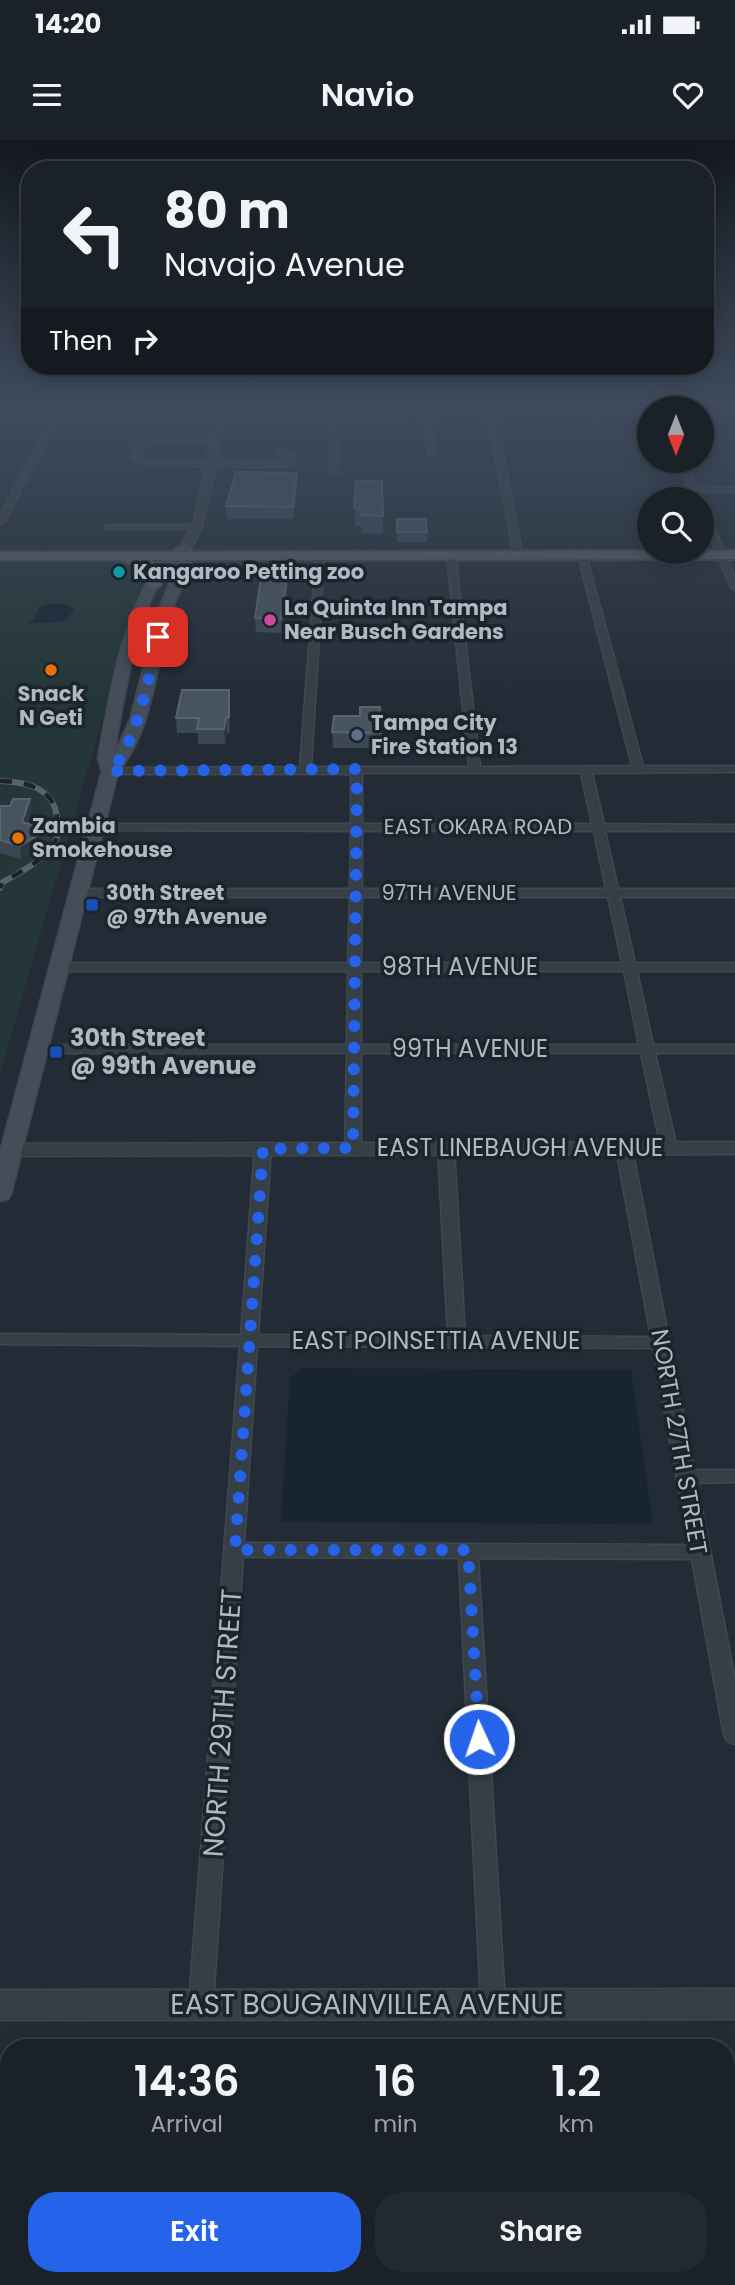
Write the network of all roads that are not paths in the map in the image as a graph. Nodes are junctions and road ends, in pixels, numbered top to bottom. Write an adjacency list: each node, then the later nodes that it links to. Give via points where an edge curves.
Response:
1 (10, 502): 4 (street)
2 (203, 502): 6 (street)
3 (508, 502): 8 (street)
4 (0, 522)
5 (108, 527): 6 (street)
6 (195, 527): 12 (street)
7 (714, 532): 13 (street)
8 (517, 548): 9 (main road); 12 (main road); 15 (main road)
9 (637, 549)
10 (735, 549): 13 (main road)
11 (0, 550): 12 (main road)
12 (182, 553): 14 (main road); 18 (main road); 19 (main road, via 167,562); 27 (main road, via 148,684 121,762)
13 (725, 553): 16 (main road); 20 (street)
14 (320, 555): 15 (main road); 21 (street)
15 (451, 555): 16 (main road); 23 (street)
16 (582, 555): 25 (street)
17 (0, 556): 18 (main road)
18 (102, 556): 19 (main road, via 144,561 152,566)
19 (154, 585): 27 (main road, via 118,684 106,759)
20 (735, 587)
21 (305, 768): 22 (street); 27 (street)
22 (357, 769): 23 (street); 29 (street)
23 (475, 769): 24 (street)
24 (586, 769): 25 (street); 30 (street)
25 (638, 769): 26 (street)
26 (735, 769)
27 (110, 771): 28 (main road)
28 (95, 827): 29 (street, EAST OKARA ROAD); 32 (main road)
29 (355, 827): 30 (street, EAST OKARA ROAD); 33 (street)
30 (598, 827): 31 (street, EAST OKARA ROAD); 34 (street)
31 (735, 828)
32 (78, 893): 33 (street, 97TH AVENUE); 36 (main road)
33 (356, 893): 34 (street, 97TH AVENUE); 37 (street)
34 (613, 893): 35 (street, 97TH AVENUE); 38 (street)
35 (735, 893)
36 (59, 967): 37 (street, 98TH AVENUE); 40 (main road)
37 (355, 967): 38 (street, 98TH AVENUE); 41 (street)
38 (629, 967): 39 (street, 98TH AVENUE); 42 (street)
39 (735, 967)
40 (38, 1049): 41 (street, 99TH AVENUE); 50 (main road)
41 (354, 1049): 42 (street, 99TH AVENUE); 44 (street)
42 (649, 1049): 43 (street, 99TH AVENUE); 47 (street)
43 (735, 1049)
44 (353, 1148): 45 (street, EAST LINEBAUGH AVENUE); 49 (street, EAST LINEBAUGH AVENUE)
45 (446, 1148): 46 (street, EAST LINEBAUGH AVENUE); 54 (street)
46 (624, 1148): 47 (street, EAST LINEBAUGH AVENUE); 55 (street, NORTH 27TH STREET)
47 (669, 1148): 48 (street, EAST LINEBAUGH AVENUE)
48 (735, 1148)
49 (263, 1149): 50 (street, EAST LINEBAUGH AVENUE); 53 (street, NORTH 29TH STREET)
50 (12, 1150): 51 (main road)
51 (0, 1194)
52 (0, 1339): 53 (street, EAST POINSETTIA AVENUE)
53 (250, 1340): 54 (street, EAST POINSETTIA AVENUE); 58 (street, NORTH 29TH STREET)
54 (457, 1340): 55 (street, EAST POINSETTIA AVENUE)
55 (661, 1343): 57 (street, NORTH 27TH STREET)
56 (735, 1476): 57 (street)
57 (686, 1477): 60 (street, NORTH 27TH STREET)
58 (235, 1550): 59 (street); 62 (street, NORTH 29TH STREET)
59 (468, 1550): 60 (street); 63 (street)
60 (698, 1552): 61 (street, NORTH 27TH STREET)
61 (735, 1735)
62 (201, 2003): 63 (street, EAST BOUGAINVILLEA AVENUE); 65 (street, EAST BOUGAINVILLEA AVENUE)
63 (493, 2003): 64 (street, EAST BOUGAINVILLEA AVENUE)
64 (735, 2004)
65 (0, 2005)

